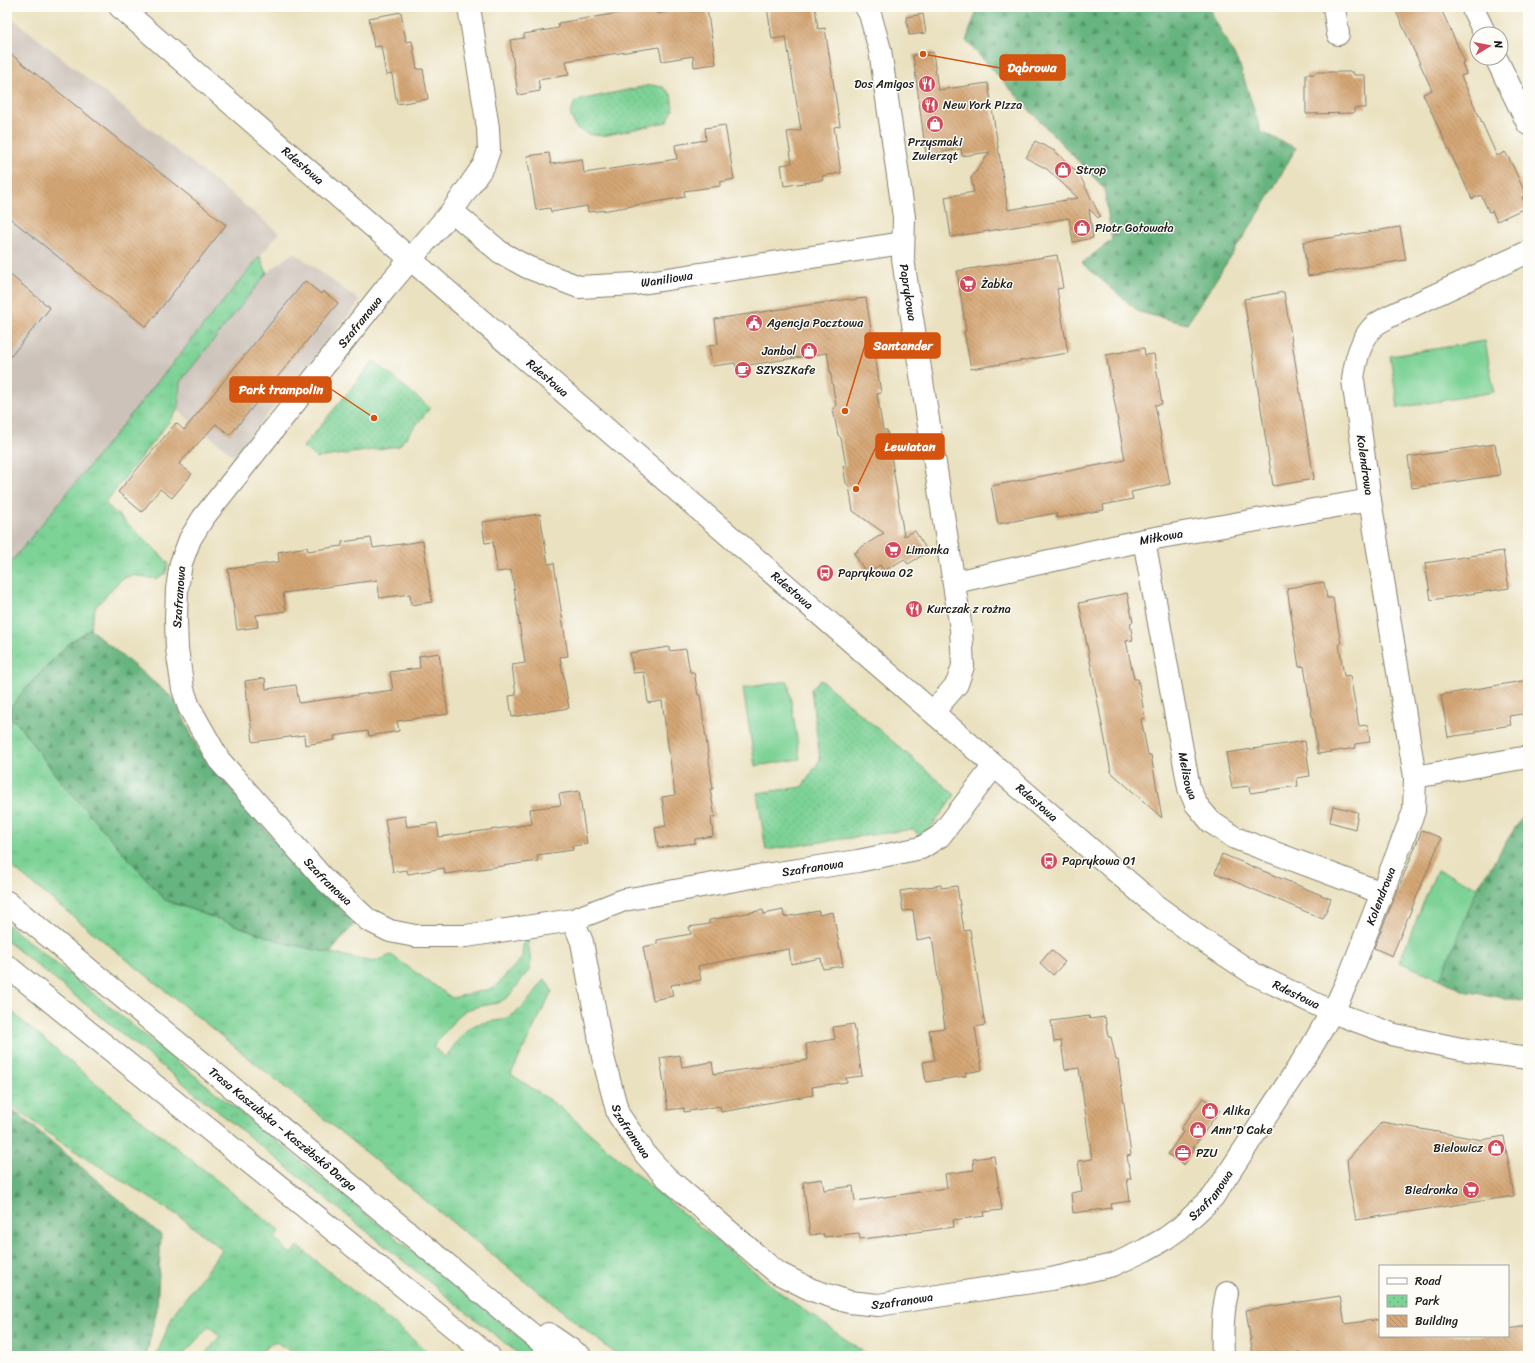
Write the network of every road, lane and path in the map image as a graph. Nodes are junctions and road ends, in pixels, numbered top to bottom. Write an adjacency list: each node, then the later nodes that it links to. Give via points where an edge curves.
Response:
1 (120, 7): 14 (main road, Rdestowa)
2 (469, 7): 11 (main road, Szafranowa, via 488,128 488,150 484,165)
3 (866, 7): 12 (main road, Paprykowa, via 880,50 904,217)
4 (1334, 7): 7 (main road)
5 (1472, 7): 6 (main road)
6 (1481, 26)
7 (1338, 34)
8 (1501, 66): 9 (main road)
9 (1524, 102): 10 (main road)
10 (1528, 124)
11 (452, 210): 12 (main road, Waniliowa, via 500,252 527,267 579,287 635,284); 14 (main road, Szafranowa)
12 (903, 243): 17 (main road, Paprykowa, via 905,273)
13 (1528, 252): 15 (main road, Kolendrowa, via 1390,316 1372,327 1363,341 1353,380)
14 (410, 260): 18 (main road, Rdestowa); 24 (main road, Szafranowa, via 203,518 190,539 181,563 177,589 177,649 183,689 189,706 219,760 322,878 368,920 390,931 438,937 466,936)
15 (1370, 500): 16 (main road, Miłkowa); 21 (main road, Kolendrowa)
16 (1144, 540): 17 (main road, Miłkowa); 22 (main road, Melisowa, via 1189,788 1196,804 1211,822 1235,838)
17 (954, 582): 18 (main road, Paprykowa, via 963,666 957,684)
18 (933, 712): 20 (main road, Rdestowa)
19 (1528, 757): 21 (main road)
20 (994, 766): 24 (main road, Szafranowa, via 940,836 921,848 624,900); 26 (main road, Rdestowa, via 1156,906 1204,941 1254,974)
21 (1415, 777): 22 (main road, Kolendrowa, via 1414,811)
22 (1382, 893): 26 (main road, Kolendrowa, via 1350,975)
23 (7, 902): 28 (main road, Trasa Kaszubska – Kaszëbskô Darga)
24 (573, 920): 26 (main road, Szafranowa, via 582,942 603,1057 618,1114 646,1155 665,1176 776,1272 812,1290 849,1302 878,1305 1051,1279 1113,1265 1159,1242 1180,1228 1213,1197 1279,1099)
25 (7, 966): 30 (main road)
26 (1332, 1012): 27 (main road, Rdestowa, via 1395,1036 1461,1049)
27 (1528, 1058)
28 (444, 1262): 31 (main road, Trasa Kaszubska – Kaszëbskô Darga); 32 (main road)
29 (1227, 1293): 33 (main road, via 1223,1309)
30 (489, 1356)
31 (558, 1356)
32 (580, 1356)
33 (1224, 1356)

